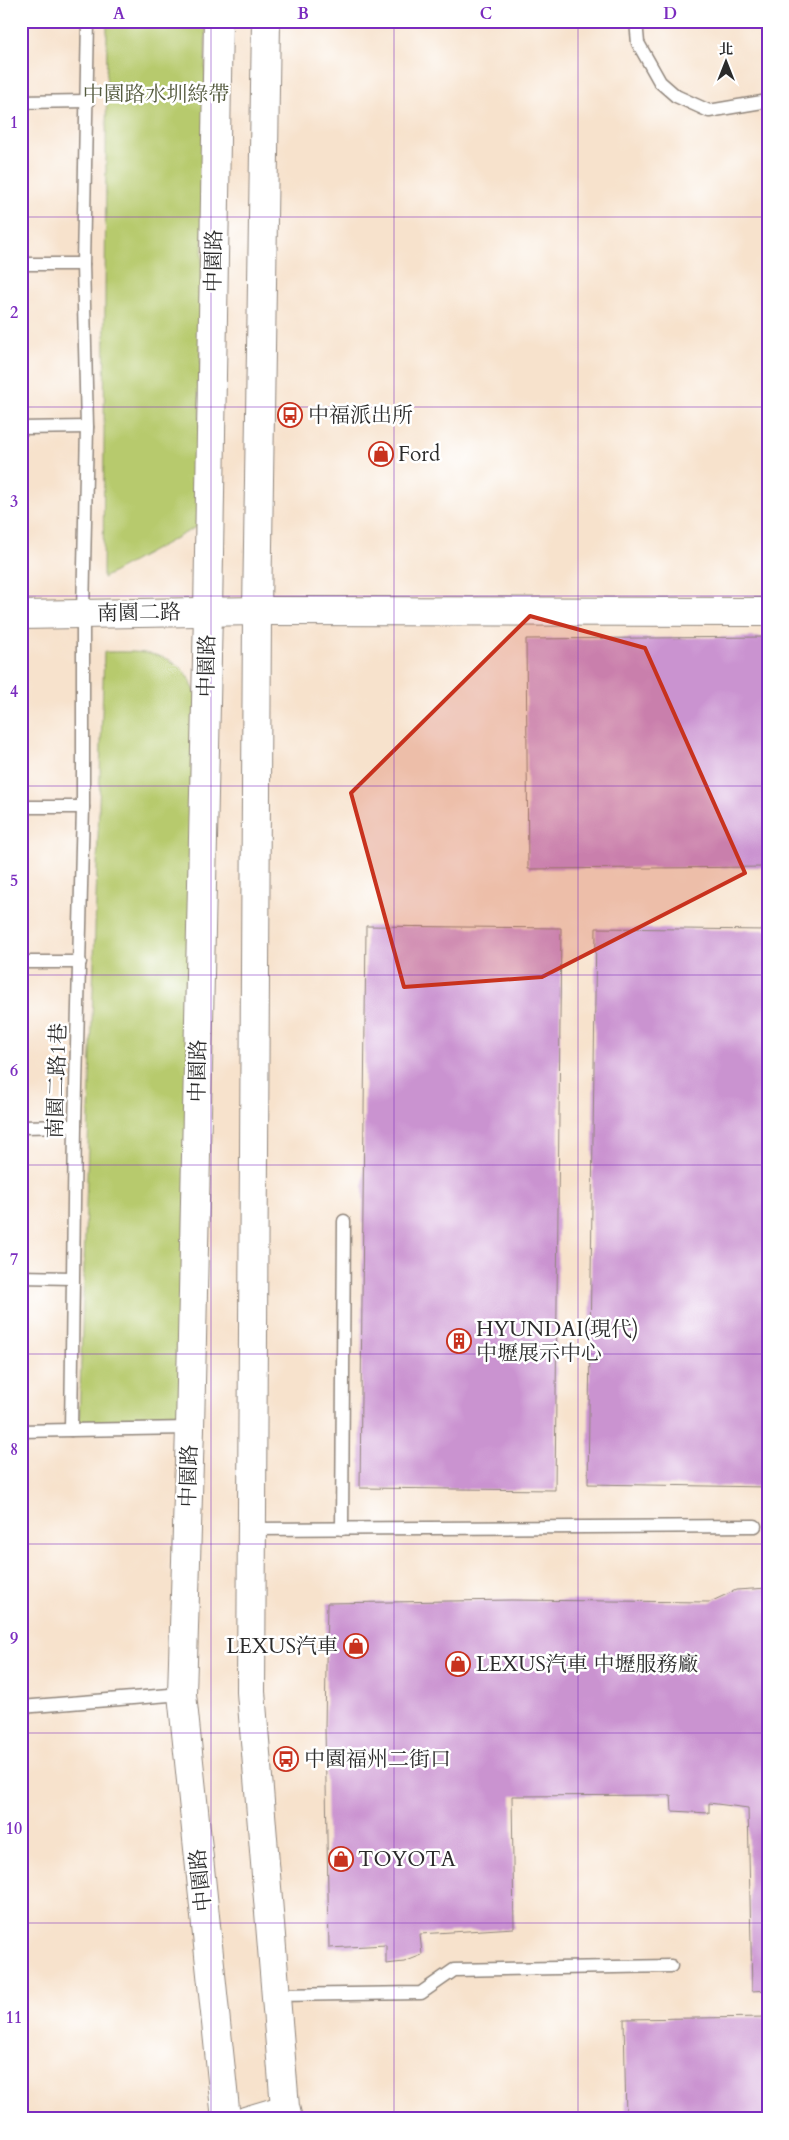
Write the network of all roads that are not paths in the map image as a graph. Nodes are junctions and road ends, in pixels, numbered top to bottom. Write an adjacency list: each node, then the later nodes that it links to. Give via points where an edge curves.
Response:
1 (88, 21): 5 (lane, 南園二路1巷)
2 (218, 21): 13 (main road, 中園路)
3 (266, 21): 12 (main road)
4 (636, 21): 6 (lane, via 638,43 660,82 676,96 710,111)
5 (88, 101): 7 (lane); 9 (lane, 南園二路1巷)
6 (768, 101)
7 (21, 102)
8 (21, 264): 9 (lane)
9 (83, 264): 11 (lane, 南園二路1巷)
10 (21, 428): 11 (lane)
11 (87, 428): 15 (lane, 南園二路1巷)
12 (257, 610): 13 (main road, 南園二路); 14 (main road, 南園二路); 30 (main road)
13 (208, 612): 15 (main road, 南園二路); 26 (main road, 中園路)
14 (768, 612)
15 (83, 614): 16 (main road, 南園二路); 18 (lane, 南園二路1巷)
16 (21, 615)
17 (21, 807): 18 (lane)
18 (83, 808): 20 (lane, 南園二路1巷)
19 (21, 962): 20 (lane)
20 (80, 962): 21 (lane, 南園二路1巷)
21 (75, 1126): 22 (lane); 25 (lane, 南園二路1巷)
22 (21, 1127)
23 (344, 1221): 31 (lane)
24 (21, 1277): 25 (lane)
25 (72, 1278): 28 (lane, 南園二路1巷)
26 (190, 1428): 28 (lane); 32 (main road, 中園路)
27 (21, 1430): 28 (lane)
28 (71, 1430)
29 (755, 1526): 31 (lane)
30 (252, 1529): 31 (lane); 35 (main road, via 251,1692)
31 (342, 1529)
32 (182, 1694): 33 (lane); 37 (main road, 中園路)
33 (21, 1707)
34 (671, 1966): 35 (lane, via 454,1970 421,1993)
35 (276, 1995): 36 (main road)
36 (286, 2113): 38 (street)
37 (226, 2119)
38 (246, 2119)

